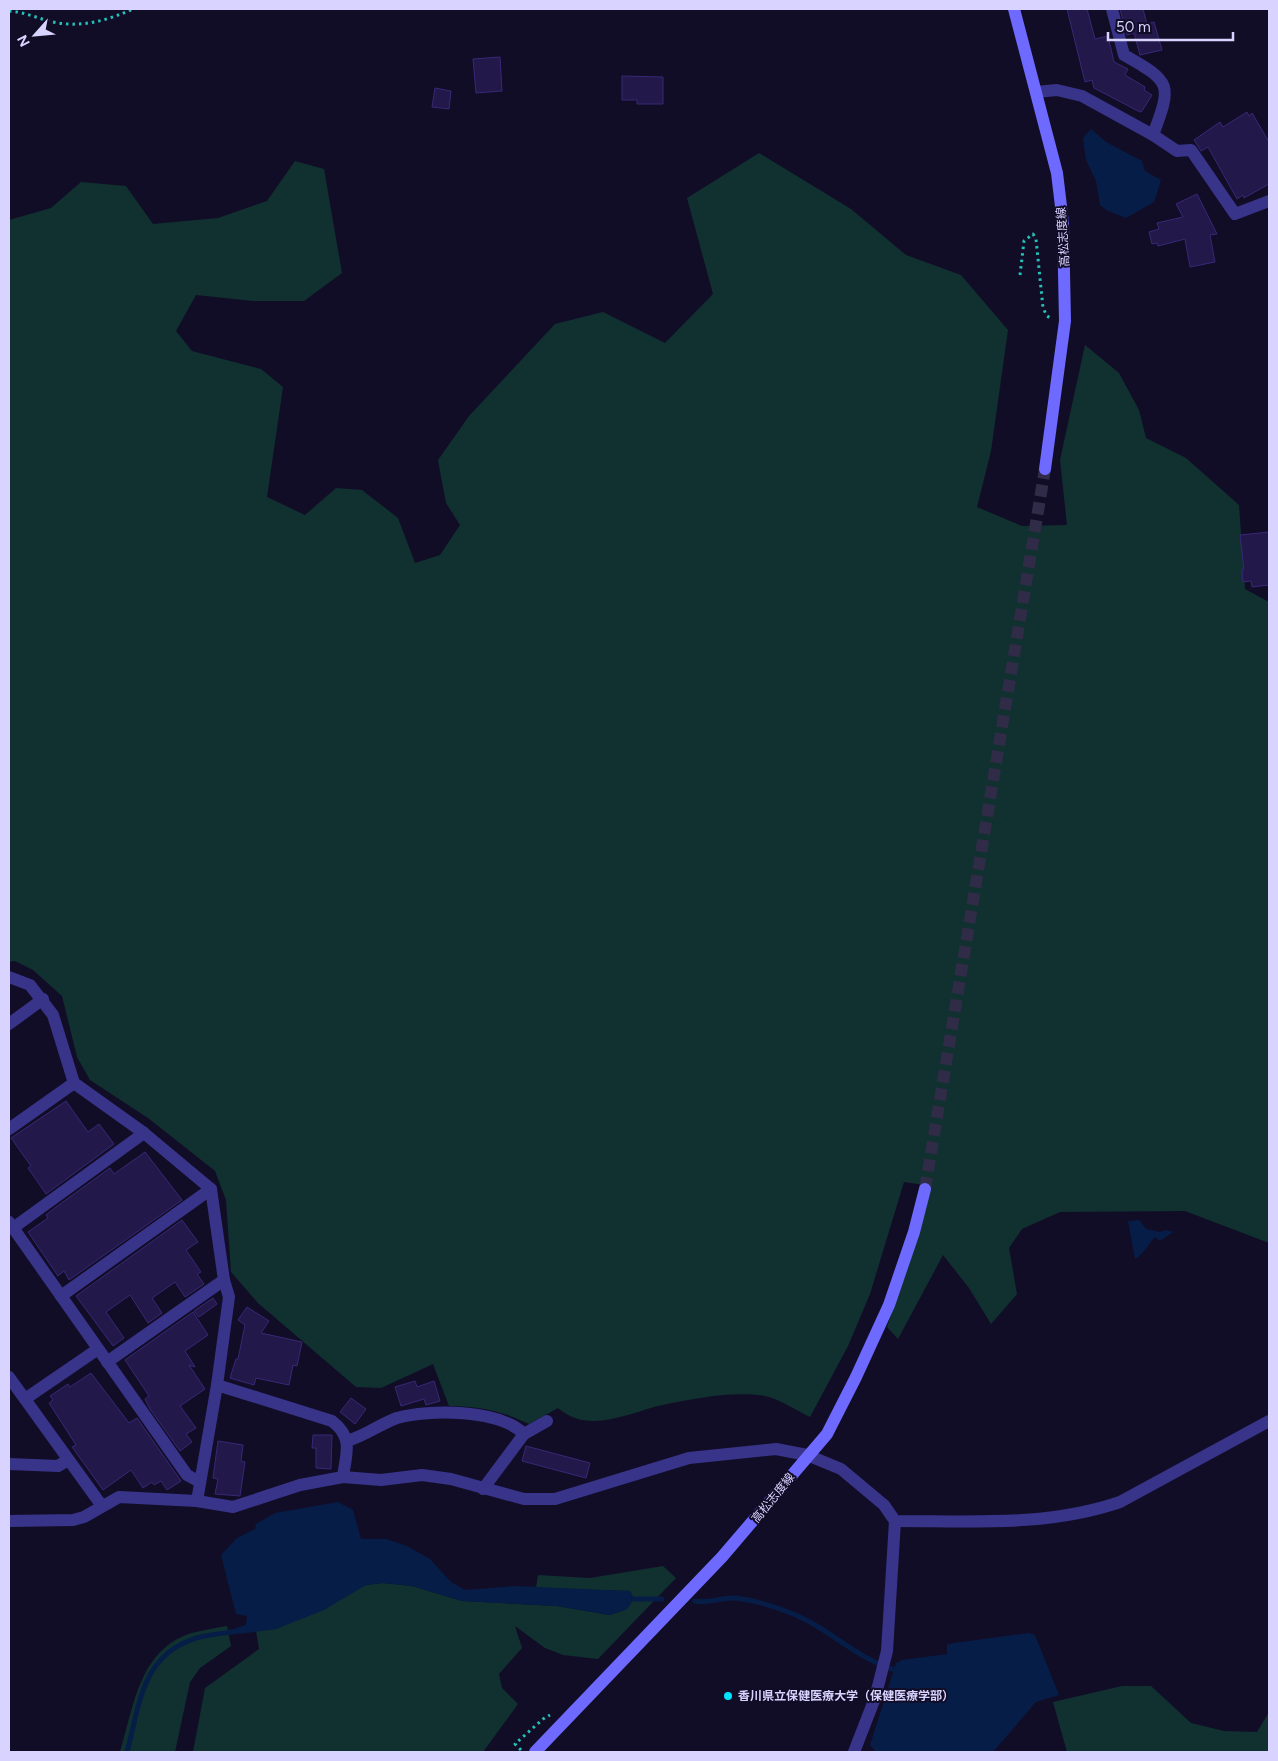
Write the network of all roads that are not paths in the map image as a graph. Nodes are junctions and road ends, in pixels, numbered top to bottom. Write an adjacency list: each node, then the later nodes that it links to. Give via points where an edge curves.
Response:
1 (1014, 9): 3 (main road, 高松志度線)
2 (1112, 9): 4 (street, via 1124,55 1156,73 1164,84 1166,100)
3 (1036, 92): 4 (street, via 1057,90 1082,96); 6 (main road, 高松志度線, via 1057,173 1066,277 1065,321)
4 (1153, 135): 5 (street, via 1177,151 1191,150 1235,214)
5 (1269, 201)
6 (1045, 469)
7 (9, 976): 8 (street, via 30,985)
8 (43, 1000): 9 (street); 10 (street, via 54,1015)
9 (9, 1024)
10 (74, 1083): 11 (street); 12 (street)
11 (9, 1129)
12 (144, 1133): 14 (street); 15 (street)
13 (925, 1188): 27 (main road, 高松志度線, via 914,1232 885,1314 827,1434)
14 (211, 1189): 16 (street); 17 (street)
15 (11, 1225): 17 (street)
16 (224, 1280): 19 (street); 21 (street, via 229,1297)
17 (61, 1296): 18 (street)
18 (98, 1349): 19 (street); 22 (street)
19 (107, 1362): 31 (street, via 187,1475)
20 (9, 1377): 22 (street)
21 (217, 1385): 26 (street, via 332,1421 343,1430); 31 (street)
22 (25, 1400): 28 (street)
23 (547, 1421): 25 (street)
24 (1269, 1421): 36 (street, via 1120,1502 1099,1509 1028,1521)
25 (524, 1434): 26 (street, via 489,1416 411,1414); 32 (street)
26 (347, 1441): 30 (street)
27 (807, 1455): 32 (street, via 776,1449 689,1458 555,1499 524,1499); 36 (street, via 841,1469 884,1505); 37 (main road, 高松志度線, via 774,1499 722,1558)
28 (68, 1460): 29 (street, via 58,1466); 34 (street)
29 (9, 1464)
30 (343, 1477): 32 (street, via 381,1480 422,1475 451,1479); 33 (street, via 300,1485 233,1507)
31 (200, 1482): 33 (street)
32 (483, 1489)
33 (197, 1501): 34 (street, via 119,1497)
34 (102, 1506): 35 (street, via 73,1520)
35 (9, 1521)
36 (895, 1521): 38 (street, via 887,1651 875,1698)
37 (535, 1752)
38 (854, 1752)

